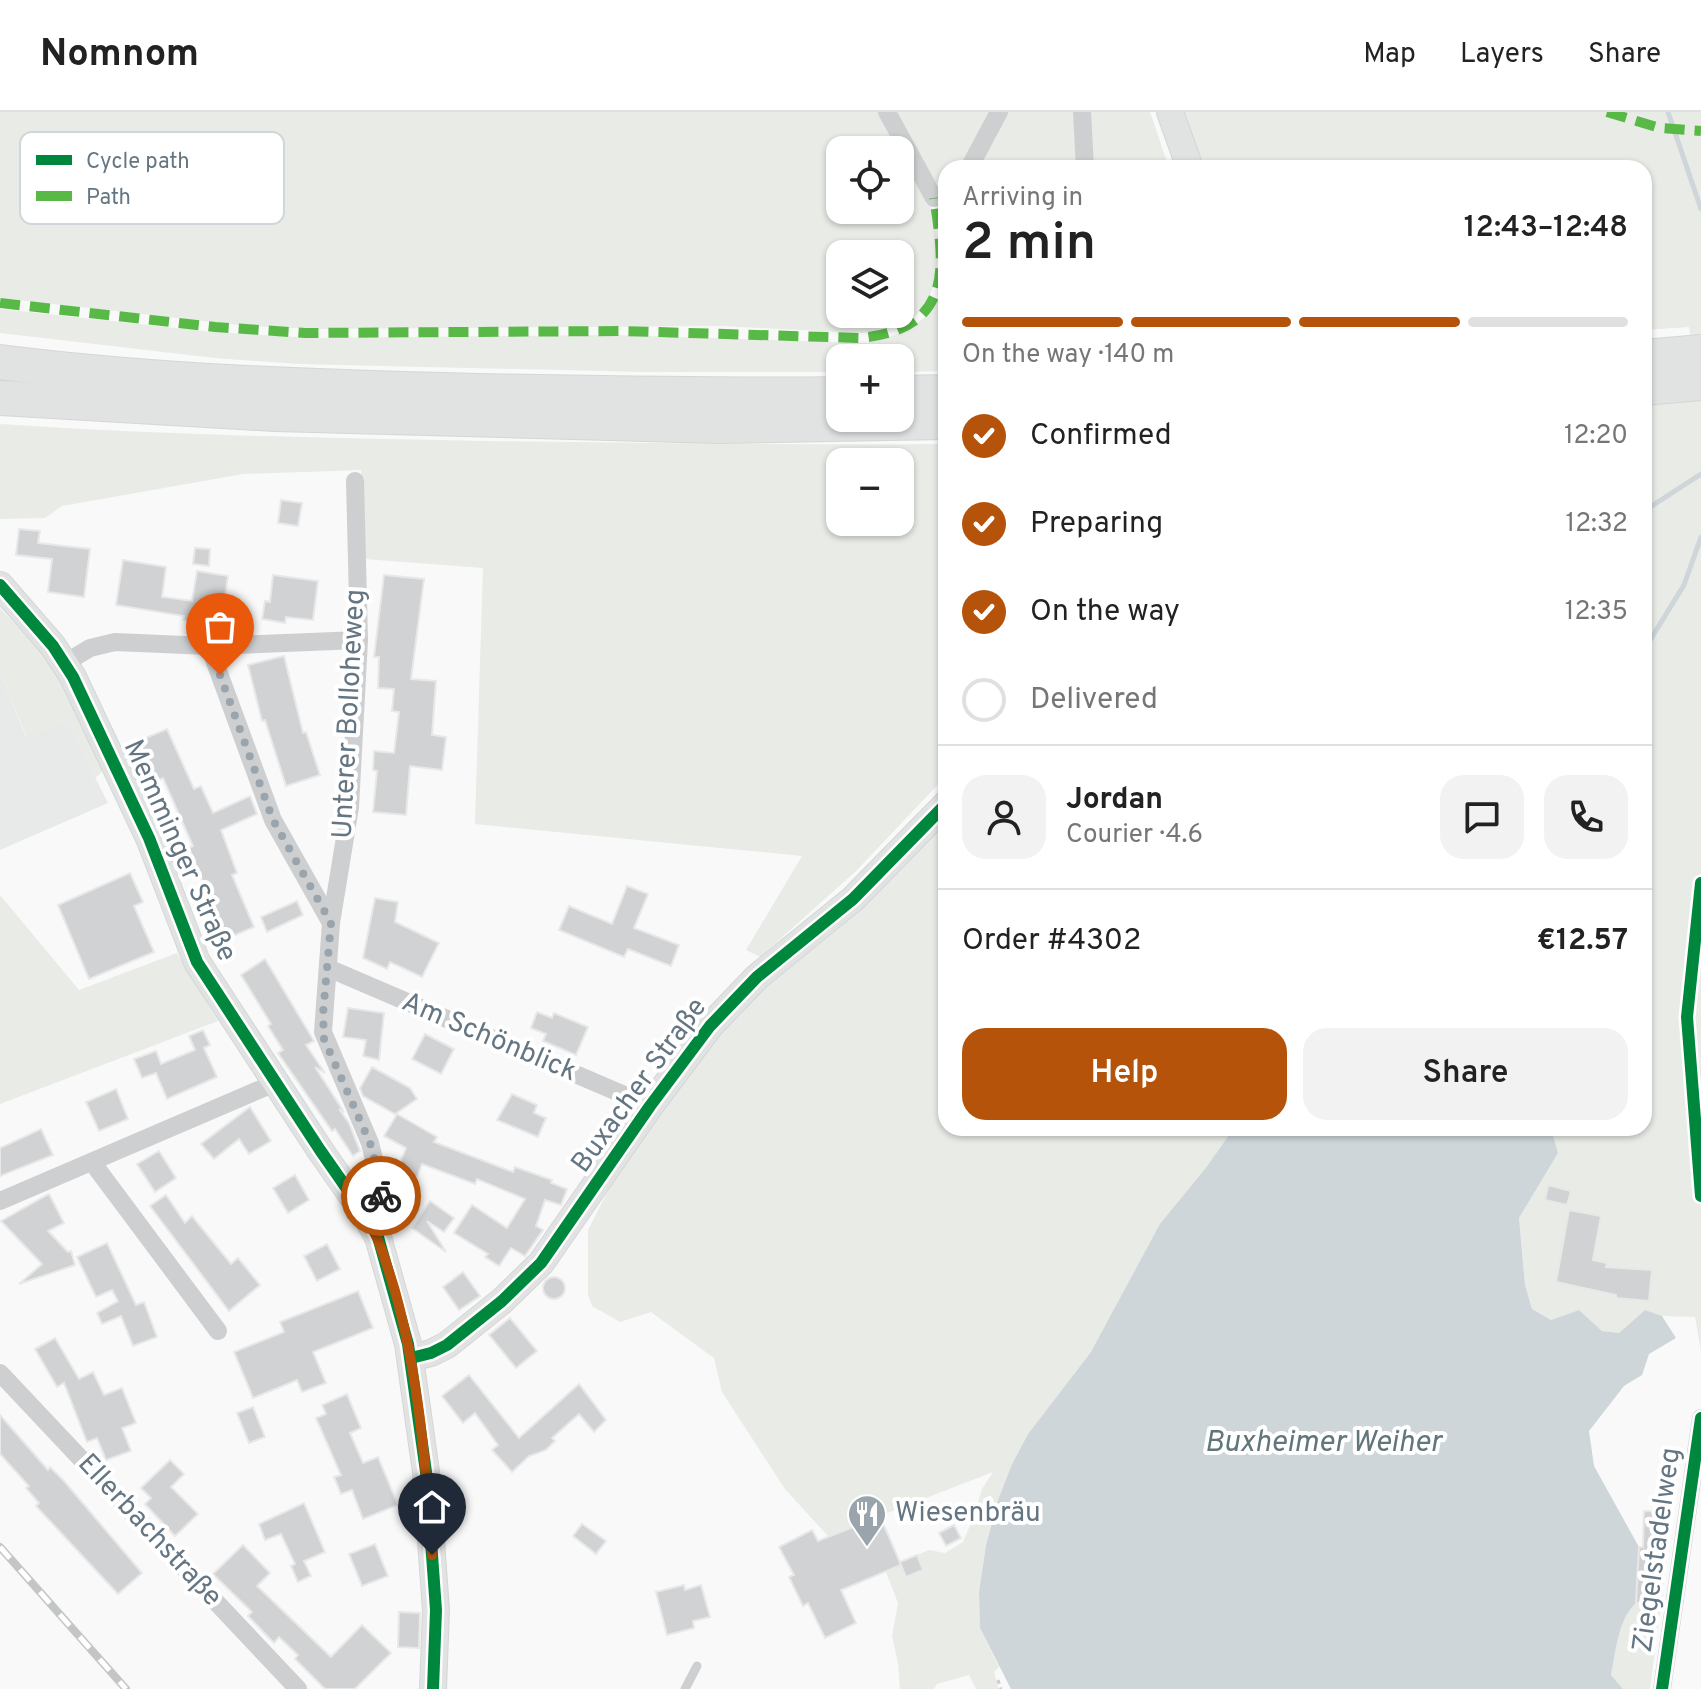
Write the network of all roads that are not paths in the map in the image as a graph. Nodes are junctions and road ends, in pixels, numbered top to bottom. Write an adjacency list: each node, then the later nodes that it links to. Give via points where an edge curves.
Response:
1 (887, 112): 8 (street, via 934,198)
2 (999, 112): 5 (street)
3 (1082, 112): 6 (street)
4 (1170, 112): 7 (street)
5 (973, 160)
6 (1085, 160)
7 (1187, 160)
8 (938, 196)
9 (1701, 352): 10 (highway)
10 (1652, 356)
11 (0, 362): 16 (highway, via 290,387)
12 (1701, 383): 13 (highway)
13 (1652, 387)
14 (938, 392): 15 (highway)
15 (914, 393)
16 (826, 394)
17 (0, 398): 18 (highway, via 275,414 718,426)
18 (938, 422)
19 (355, 481): 21 (street, Unterer Bolloheweg)
20 (0, 585): 23 (street, Memminger Straße)
21 (359, 640): 22 (street); 25 (street, Unterer Bolloheweg, via 350,807)
22 (209, 646): 23 (street, via 115,642 90,648); 25 (street, via 273,820)
23 (65, 663): 27 (street, Memminger Straße, via 149,838 190,949)
24 (938, 812): 28 (street, Buxacher Straße, via 853,899 731,1003)
25 (331, 923): 26 (street, Unterer Bolloheweg)
26 (328, 968): 28 (street, Am Schönblick); 31 (street, Unterer Bolloheweg, via 324,1039 362,1121 381,1188 381,1203)
27 (275, 1083): 29 (street); 31 (street, Memminger Straße)
28 (650, 1106): 33 (street, Buxacher Straße, via 541,1263 447,1345)
29 (92, 1162): 30 (street); 32 (street)
30 (0, 1201)
31 (366, 1216): 33 (street, Memminger Straße, via 388,1268)
32 (218, 1331)
33 (411, 1358): 38 (street, Memminger Straße, via 436,1610)
34 (0, 1373): 37 (street, Ellerbachstraße)
35 (1701, 1418): 40 (street, Ziegelstadelweg)
36 (697, 1666): 39 (lane)
37 (298, 1689)
38 (433, 1689)
39 (685, 1689)
40 (1662, 1689)

